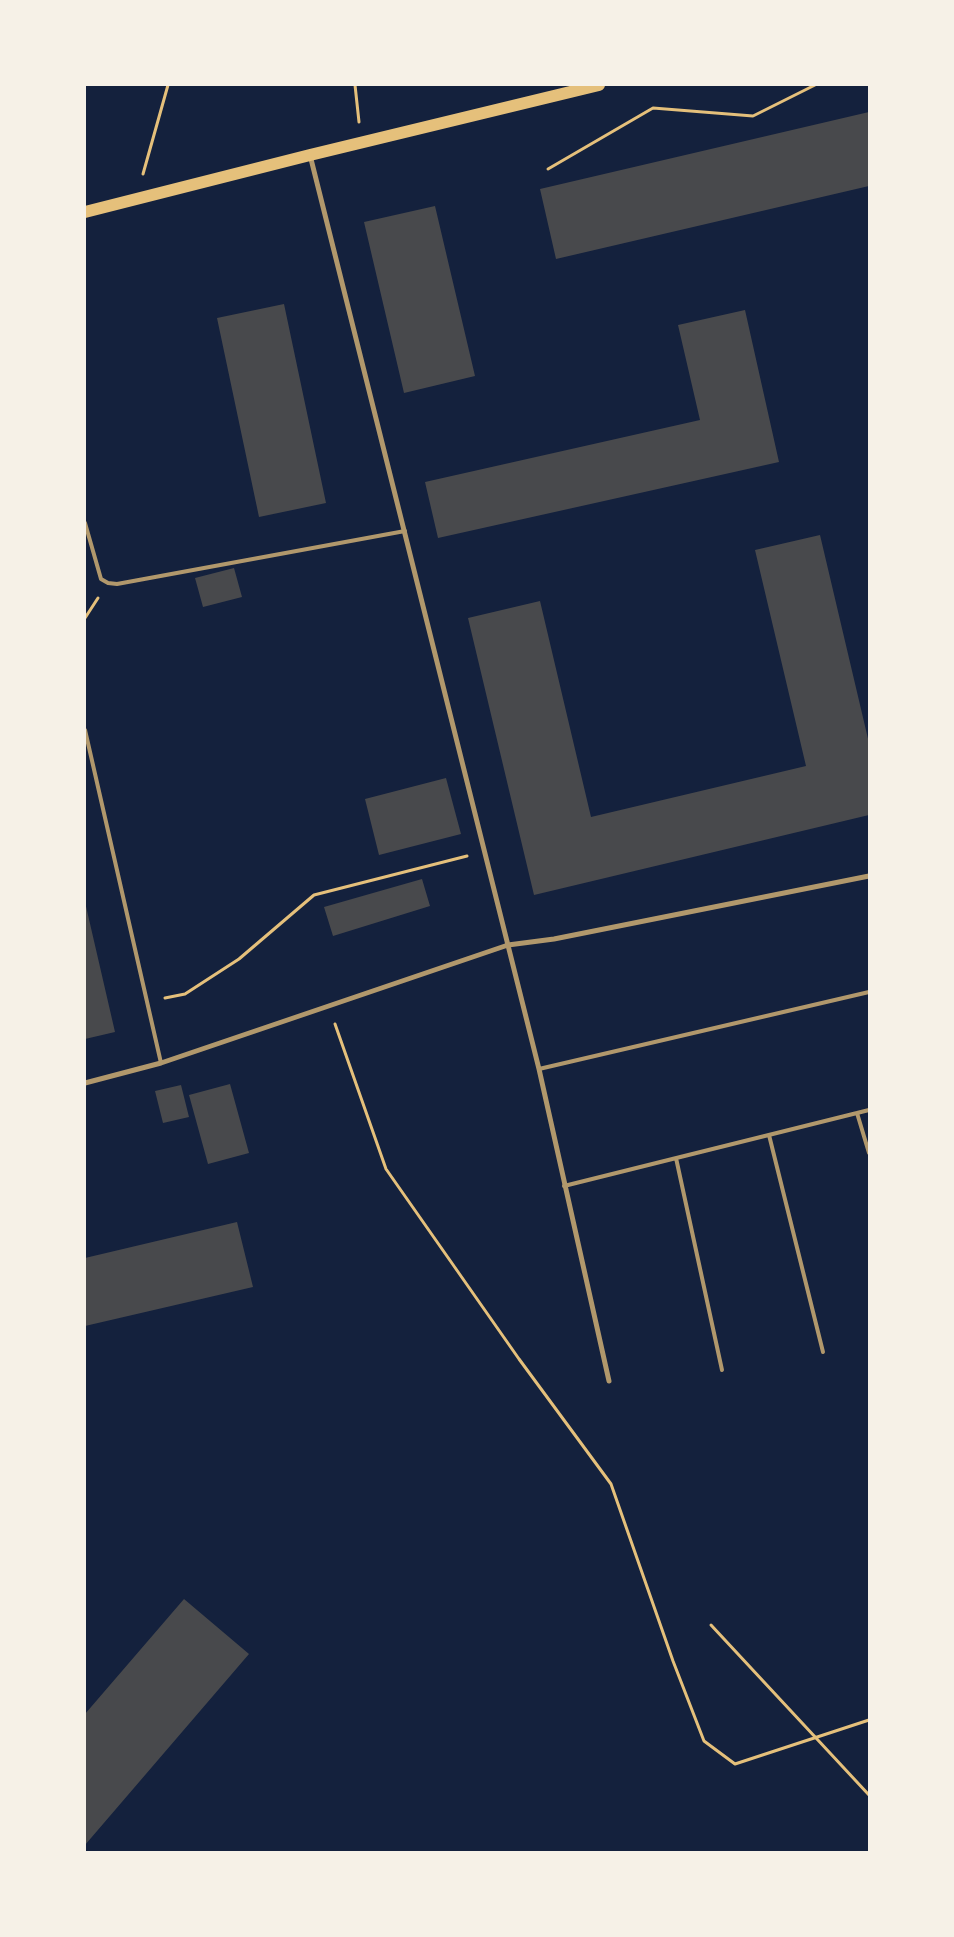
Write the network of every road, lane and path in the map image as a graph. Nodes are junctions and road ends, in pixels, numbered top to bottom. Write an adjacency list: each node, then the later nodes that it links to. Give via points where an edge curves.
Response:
1 (168, 85): 8 (path)
2 (355, 85): 5 (path)
3 (599, 85): 5 (main road)
4 (815, 85): 7 (path, via 753,116 653,108)
5 (361, 142): 6 (main road)
6 (310, 155): 8 (main road); 11 (street)
7 (548, 169)
8 (137, 199): 9 (main road)
9 (85, 212)
10 (85, 522): 12 (lane, via 98,572)
11 (405, 531): 12 (lane, via 117,584); 15 (street)
12 (108, 583): 13 (path)
13 (85, 618)
14 (85, 730): 19 (lane)
15 (485, 852): 17 (street); 19 (path, via 314,895 239,959 185,994)
16 (869, 876): 17 (street, via 554,939)
17 (508, 945): 20 (street); 22 (street)
18 (869, 992): 22 (lane)
19 (147, 1001): 21 (lane)
20 (329, 1006): 21 (street); 35 (path, via 386,1169 611,1484 704,1741 735,1764)
21 (161, 1063): 23 (street)
22 (538, 1069): 29 (street)
23 (85, 1083)
24 (869, 1110): 25 (lane)
25 (857, 1113): 26 (lane); 27 (lane)
26 (769, 1135): 28 (lane); 30 (lane)
27 (869, 1153)
28 (676, 1158): 29 (lane); 31 (lane)
29 (564, 1186): 32 (street)
30 (823, 1352)
31 (722, 1370)
32 (609, 1381)
33 (711, 1625): 35 (path)
34 (869, 1720): 35 (path)
35 (816, 1738): 36 (path)
36 (869, 1795)

